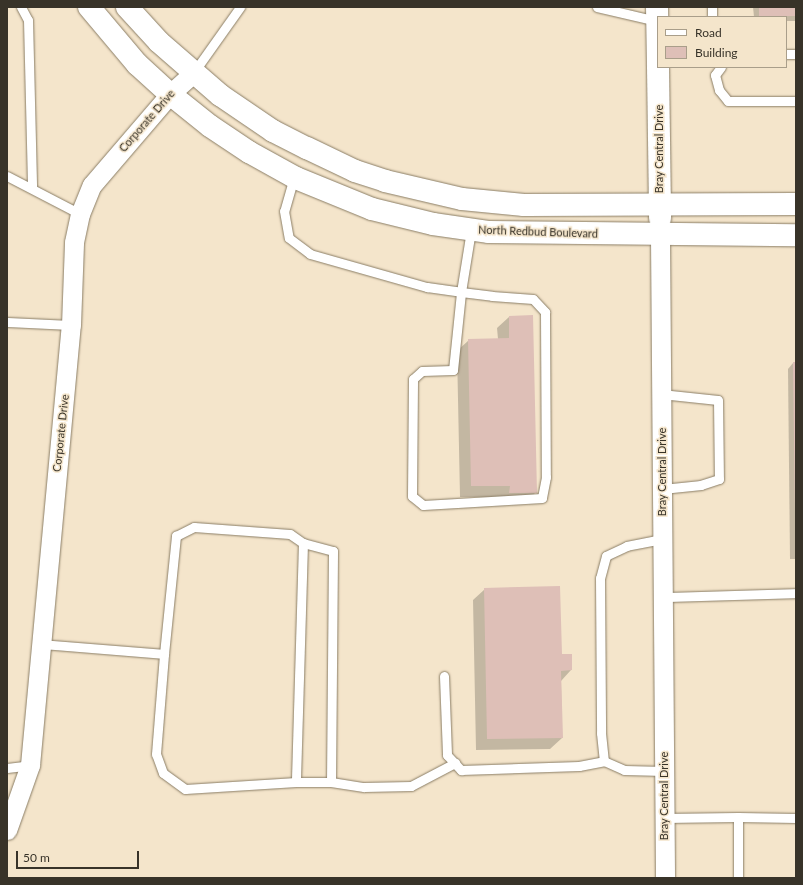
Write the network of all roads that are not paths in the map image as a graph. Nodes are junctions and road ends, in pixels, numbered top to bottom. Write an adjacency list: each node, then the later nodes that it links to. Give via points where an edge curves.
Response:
1 (21, 7): 14 (lane, via 28,20)
2 (89, 7): 10 (street, North Redbud Boulevard, via 137,64)
3 (127, 7): 9 (street)
4 (240, 7): 9 (lane)
5 (597, 7): 6 (lane)
6 (657, 21)
7 (658, 68): 16 (street, Bray Central Drive)
8 (720, 68): 11 (lane, via 715,75 720,90 728,101)
9 (193, 73): 10 (street, Corporate Drive); 16 (street, via 273,131 331,160 386,180 462,199 524,205)
10 (170, 94): 13 (street, North Redbud Boulevard, via 249,152); 17 (street, Corporate Drive, via 92,185)
11 (796, 101)
12 (7, 176): 14 (lane)
13 (294, 177): 18 (street, North Redbud Boulevard, via 372,209 407,219); 21 (lane, via 284,211 289,238 310,254 427,287)
14 (32, 188): 17 (lane)
15 (796, 204): 16 (street)
16 (659, 205): 20 (street, Bray Central Drive)
17 (80, 214): 23 (street, Corporate Drive, via 74,242)
18 (471, 230): 20 (street, North Redbud Boulevard, via 526,234); 21 (lane)
19 (796, 235): 20 (street, North Redbud Boulevard)
20 (660, 236): 24 (street, Bray Central Drive)
21 (461, 292): 21 (lane, via 533,299 544,312 546,477 542,498 423,505 412,496 413,379 422,371 453,370)
22 (7, 322): 23 (lane)
23 (71, 325): 30 (street, Corporate Drive)
24 (661, 394): 25 (street, Bray Central Drive); 25 (lane, via 718,400 719,479 701,485)
25 (662, 489): 26 (street, Bray Central Drive)
26 (662, 539): 29 (street, Bray Central Drive); 33 (lane, via 627,546 606,556 600,578 601,733)
27 (303, 543): 31 (lane, via 290,534 194,527 176,536); 38 (lane); 39 (lane, via 333,551)
28 (796, 592): 29 (lane)
29 (664, 597): 37 (street, Bray Central Drive)
30 (41, 644): 31 (lane); 35 (street, Corporate Drive)
31 (164, 654): 38 (lane, via 156,754 163,773 185,789)
32 (444, 676): 34 (lane, via 447,755)
33 (604, 761): 34 (lane, via 579,766 461,770); 37 (lane, via 624,770)
34 (454, 763): 39 (lane, via 411,786 364,788)
35 (30, 765): 36 (lane); 43 (street, Corporate Drive)
36 (7, 768)
37 (664, 770): 40 (street, Bray Central Drive)
38 (296, 782): 39 (lane)
39 (331, 782)
40 (664, 818): 41 (lane); 44 (street, Bray Central Drive)
41 (738, 818): 42 (lane); 45 (lane)
42 (796, 818)
43 (7, 830)
44 (665, 878)
45 (738, 878)

